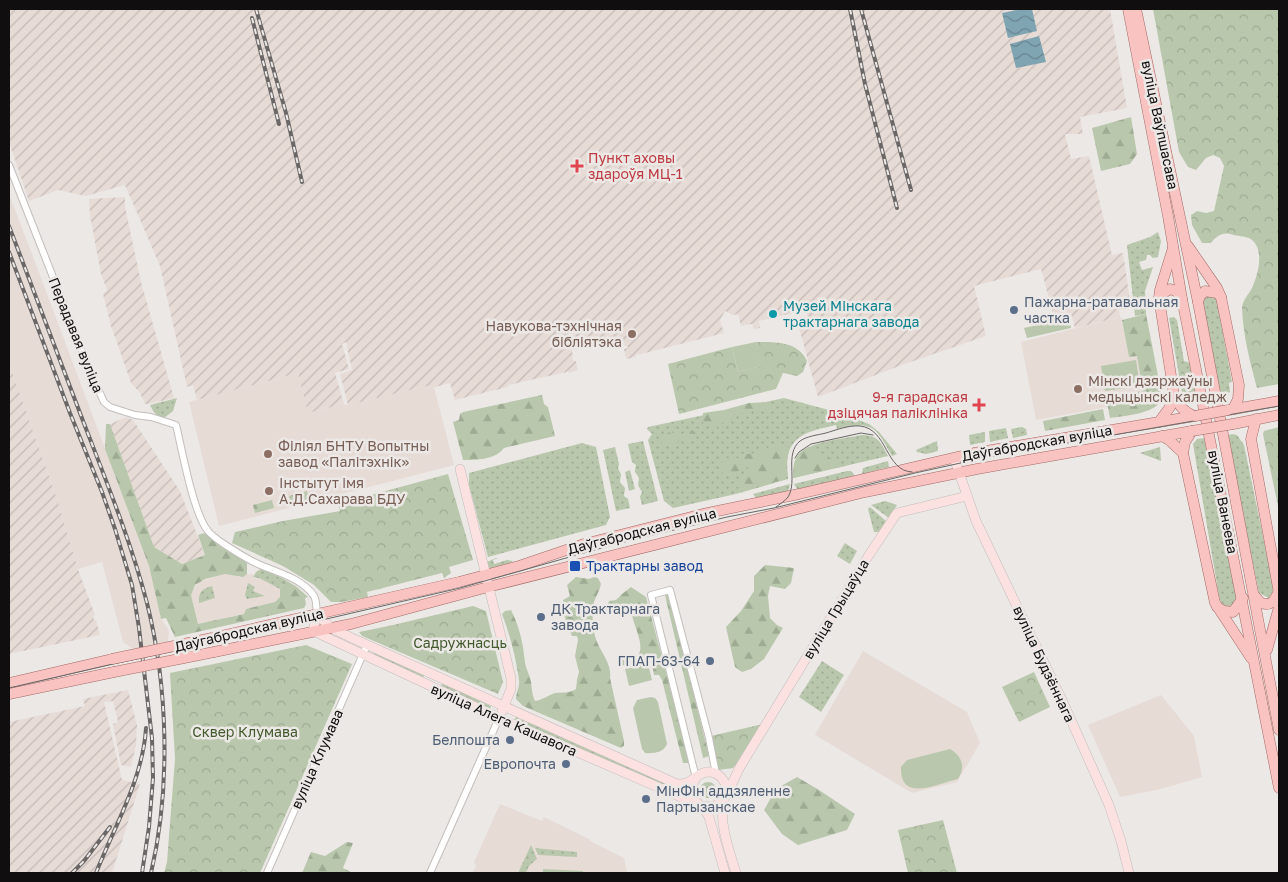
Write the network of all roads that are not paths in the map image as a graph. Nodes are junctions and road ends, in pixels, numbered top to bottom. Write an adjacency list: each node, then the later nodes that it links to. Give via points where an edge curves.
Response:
1 (1128, 9): 4 (main road, вуліца Ваўпшасава)
2 (1136, 9): 5 (main road, вуліца Ваўпшасава)
3 (9, 165): 36 (street, Перадавая вуліца, via 104,402 115,410 176,425 205,528 255,563 298,582 315,598)
4 (1168, 216): 6 (main road, вуліца Ванеева)
5 (1185, 241): 7 (main road); 10 (main road, вуліца Ванеева)
6 (1174, 245): 8 (main road); 9 (main road, вуліца Ванеева)
7 (1221, 297): 10 (main road, via 1205,291); 11 (main road)
8 (1159, 298): 9 (main road, via 1170,289); 12 (main road)
9 (1182, 299): 33 (main road, вуліца Ванеева)
10 (1198, 302): 32 (main road, вуліца Ванеева)
11 (1239, 385): 14 (main road); 15 (main road, via 1238,399)
12 (1174, 396): 17 (main road, via 1185,412); 19 (main road)
13 (1279, 401): 14 (main road, Даўгабродская вуліца)
14 (1255, 405): 15 (main road, Даўгабродская вуліца)
15 (1230, 410): 17 (main road, Даўгабродская вуліца, bridge)
16 (1279, 415): 18 (main road, Даўгабродская вуліца)
17 (1195, 416): 19 (main road, Даўгабродская вуліца)
18 (1256, 419): 20 (main road, Даўгабродская вуліца); 23 (main road)
19 (1159, 422): 25 (main road, Даўгабродская вуліца)
20 (1233, 424): 21 (main road, Даўгабродская вуліца, bridge); 23 (main road, via 1241,427)
21 (1192, 431): 22 (main road, Даўгабродская вуліца); 24 (main road)
22 (1162, 436): 24 (main road); 27 (main road, Даўгабродская вуліца)
23 (1250, 439): 31 (main road)
24 (1183, 453): 34 (main road)
25 (954, 458): 27 (main road, вуліца Будзённага); 29 (main road, Даўгабродская вуліца, via 703,514 584,544)
26 (460, 469): 29 (main road)
27 (960, 473): 28 (main road, вуліца Будзённага); 30 (main road, Даўгабродская вуліца, via 858,494)
28 (967, 496): 50 (main road, вуліца Грыцаўца, via 897,513); 60 (main road, вуліца Будзённага, via 1109,805)
29 (485, 574): 30 (main road); 36 (main road, Даўгабродская вуліца)
30 (488, 587): 37 (main road, Даўгабродская вуліца); 47 (main road, via 512,684)
31 (1279, 592): 32 (main road, via 1268,604 1261,603)
32 (1254, 595): 41 (main road, вуліца Ванеева)
33 (1243, 598): 34 (main road, via 1234,612); 42 (main road, вуліца Ванеева)
34 (1216, 607): 42 (main road)
35 (1279, 607): 41 (main road)
36 (317, 614): 37 (main road, вуліца Алега Кашавога); 38 (main road); 44 (main road, Даўгабродская вуліца, bridge)
37 (331, 628): 38 (main road, Даўгабродская вуліца); 39 (main road, вуліца Алега Кашавога)
38 (313, 631): 40 (main road, вуліца Алега Кашавога); 46 (main road, Даўгабродская вуліца, bridge)
39 (367, 645): 40 (street, вуліца Клумава); 43 (main road, вуліца Алега Кашавога)
40 (362, 654): 45 (main road, вуліца Алега Кашавога); 56 (street, вуліца Клумава)
41 (1266, 658): 49 (main road, вуліца Ванеева)
42 (1256, 668): 53 (main road, вуліца Ванеева)
43 (436, 676): 45 (main road); 47 (main road, вуліца Алега Кашавога)
44 (9, 683)
45 (431, 687): 48 (main road, вуліца Алега Кашавога)
46 (9, 694)
47 (504, 707): 48 (main road); 52 (main road, вуліца Алега Кашавога, via 676,784)
48 (498, 718): 55 (main road, вуліца Алега Кашавога); 57 (street)
49 (1279, 730)
50 (740, 767): 51 (main road, via 731,773); 54 (main road, вуліца Грыцаўца)
51 (716, 774): 52 (main road, via 706,772); 52 (street, via 670,590 651,595); 54 (main road, via 725,782)
52 (696, 778): 55 (main road, via 691,788)
53 (1279, 788)
54 (725, 797): 55 (main road, via 713,807); 59 (main road, via 722,821)
55 (699, 805): 58 (main road, via 710,817)
56 (267, 873)
57 (430, 873)
58 (725, 873)
59 (736, 873)
60 (1129, 873)

